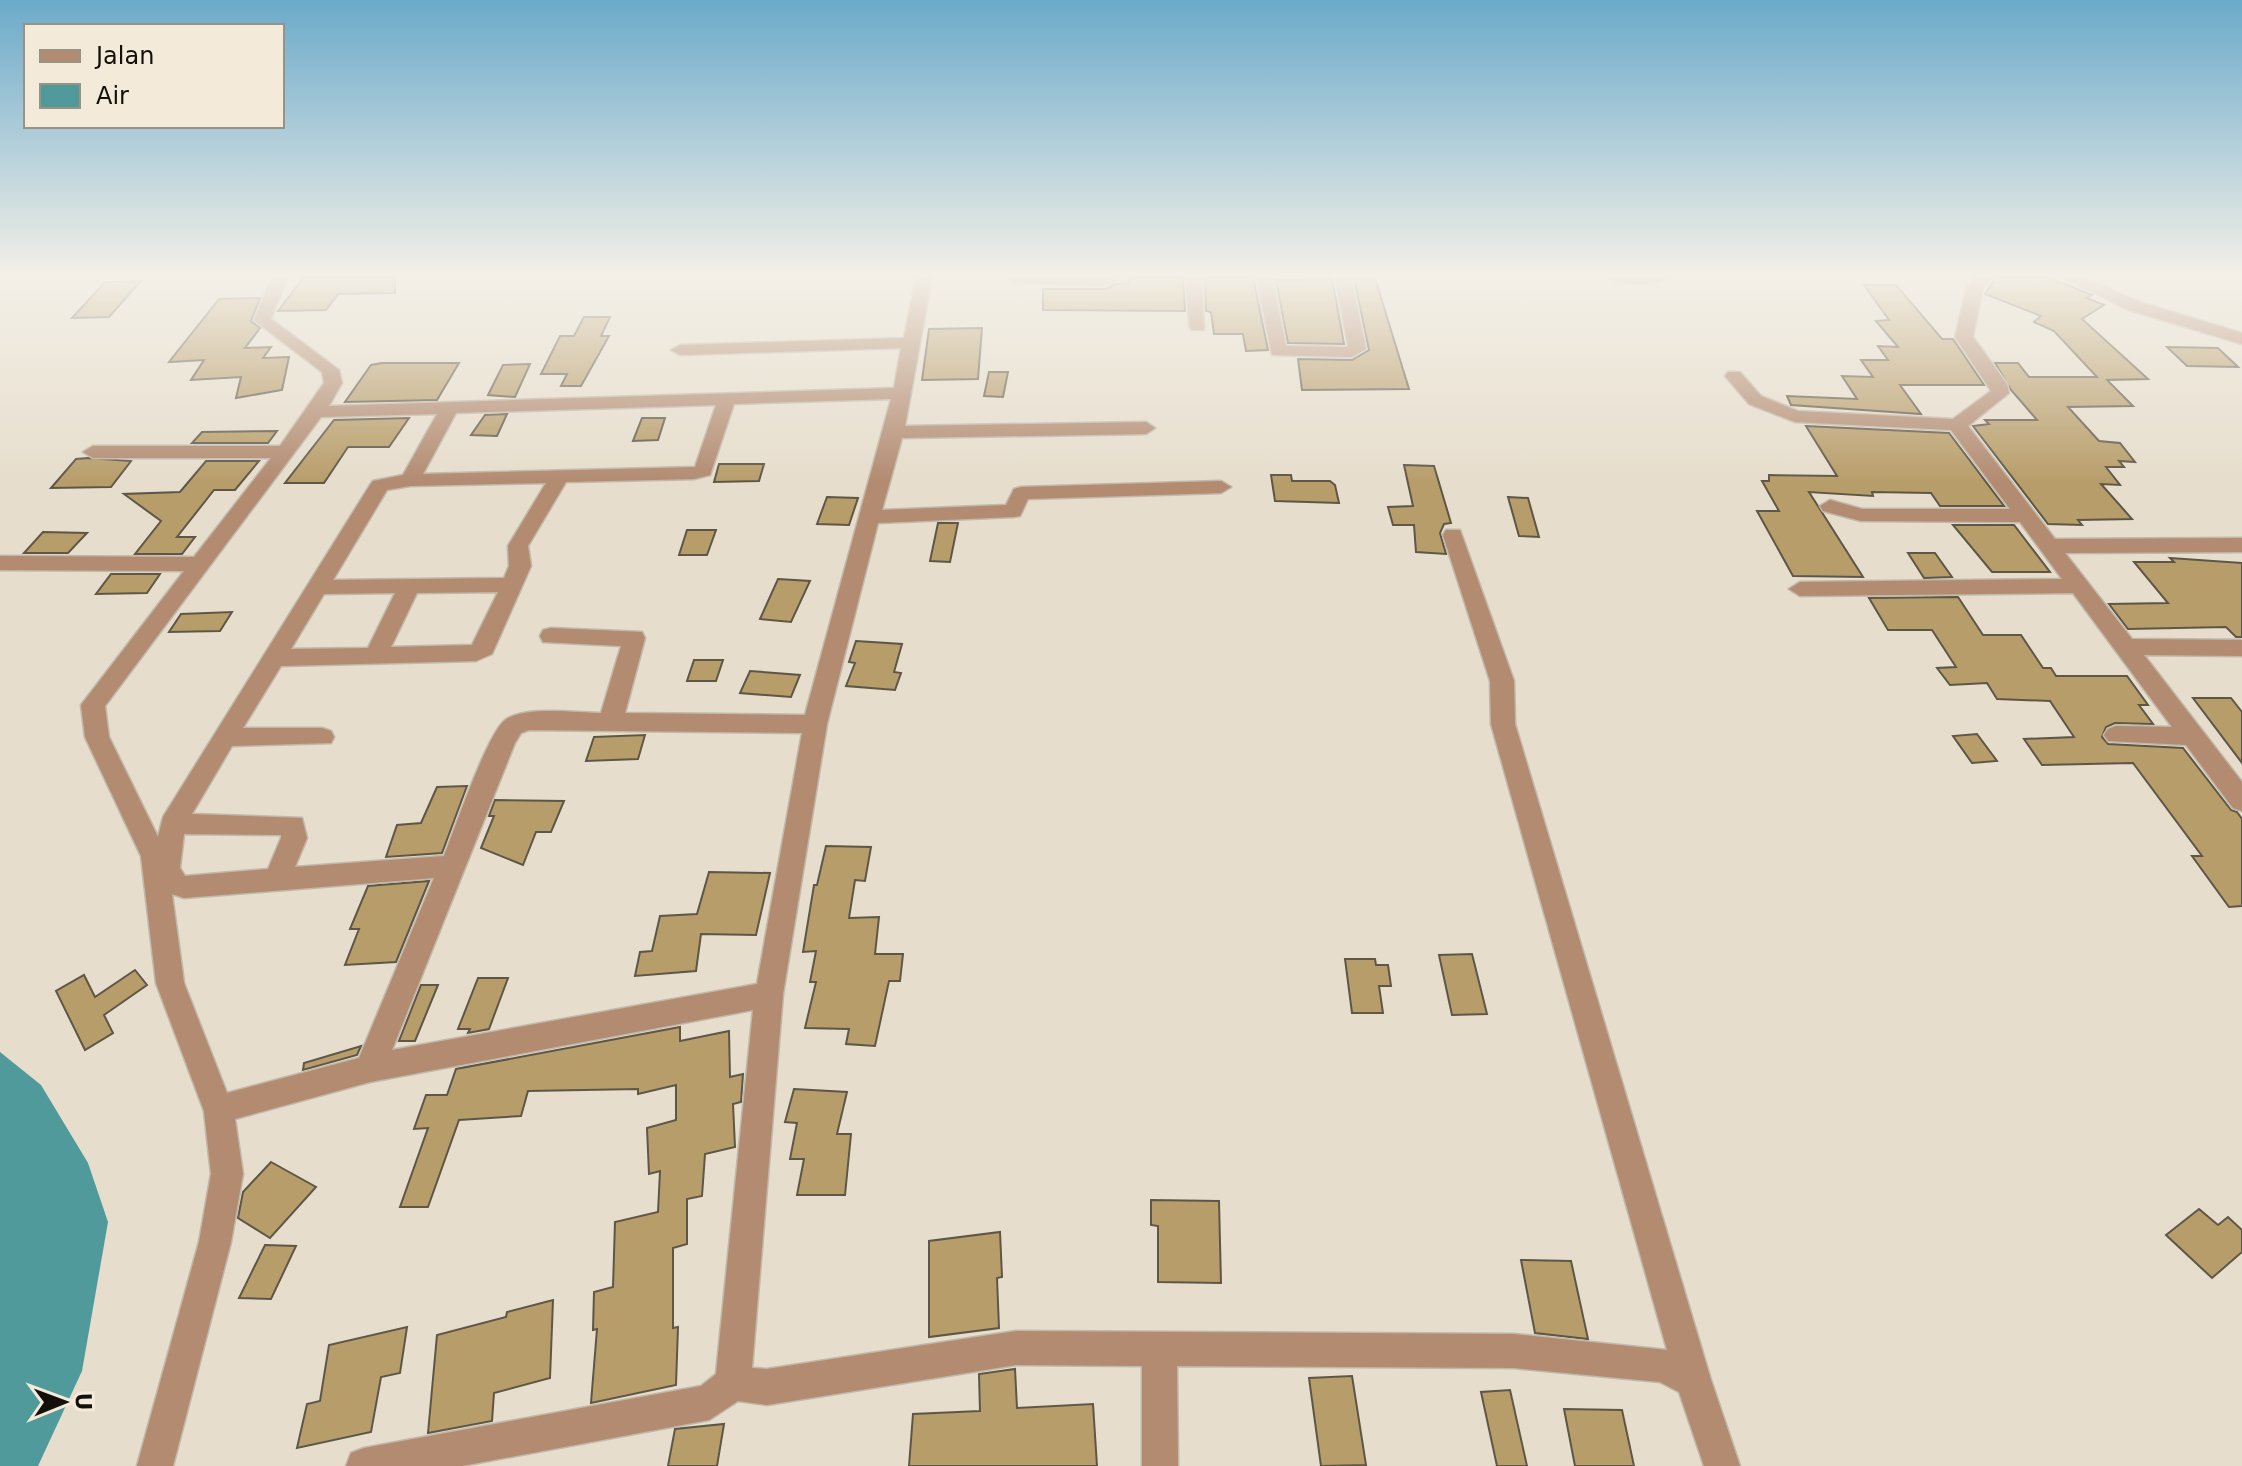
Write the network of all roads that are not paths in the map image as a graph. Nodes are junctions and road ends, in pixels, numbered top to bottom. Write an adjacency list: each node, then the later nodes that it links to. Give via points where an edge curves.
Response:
1 (297, 345): 12 (street, via 330,370 333,383)
2 (831, 345): 7 (street)
3 (911, 345): 9 (street)
4 (1277, 345): 5 (street, via 1278,351 1352,352)
5 (1356, 345)
6 (1970, 345): 13 (street, via 2000,393)
7 (680, 350)
8 (1734, 376): 13 (street, via 1755,400 1795,416)
9 (902, 393): 10 (street); 15 (street)
10 (727, 398): 11 (street); 18 (street, via 703,471)
11 (449, 408): 12 (street); 19 (street)
12 (316, 412): 17 (street)
13 (1957, 425): 22 (street)
14 (1146, 428): 15 (street)
15 (894, 432): 23 (street)
16 (93, 452): 17 (street)
17 (285, 452): 28 (street)
18 (560, 476): 19 (street); 29 (street, via 518,546 520,566)
19 (410, 480): 32 (street, via 380,485)
20 (1221, 487): 23 (street, via 1021,493 1013,511)
21 (1830, 506): 22 (street, via 1861,515)
22 (2026, 516): 26 (street)
23 (870, 517): 40 (street)
24 (1453, 535): 54 (street, via 1502,690 1503,724)
25 (2242, 545): 26 (street)
26 (2049, 546): 31 (street)
27 (0, 563): 28 (street)
28 (200, 564): 52 (street, via 96,700 94,718 97,737 154,856 170,983)
29 (512, 585): 30 (street); 37 (street, via 484,648 476,653)
30 (410, 586): 32 (street); 37 (street)
31 (2078, 586): 33 (street); 35 (street)
32 (316, 587): 38 (street)
33 (1800, 589)
34 (551, 636): 39 (street, via 634,638)
35 (2125, 647): 36 (street); 42 (street)
36 (2242, 648)
37 (375, 656): 38 (street)
38 (271, 658): 43 (street)
39 (611, 721): 40 (street); 48 (street, via 527,721 513,727)
40 (815, 724): 50 (street)
41 (2116, 735): 42 (street)
42 (2192, 736): 45 (street)
43 (227, 737): 44 (street); 47 (street)
44 (322, 737)
45 (2231, 771): 46 (street)
46 (2242, 801)
47 (172, 824): 49 (street, via 167,868 172,882 184,887); 49 (street, via 293,825 294,838)
48 (453, 866): 49 (street); 51 (street)
49 (277, 880)
50 (769, 994): 51 (street); 55 (street)
51 (370, 1068): 52 (street, via 326,1084 261,1094)
52 (219, 1111): 56 (street, via 227,1174)
53 (1159, 1349): 54 (street, via 1514,1351 1662,1365); 55 (street, via 1016,1348 767,1387); 58 (street)
54 (1693, 1380): 59 (street)
55 (733, 1383): 57 (street, via 709,1402)
56 (155, 1466)
57 (364, 1466)
58 (1160, 1466)
59 (1722, 1466)

